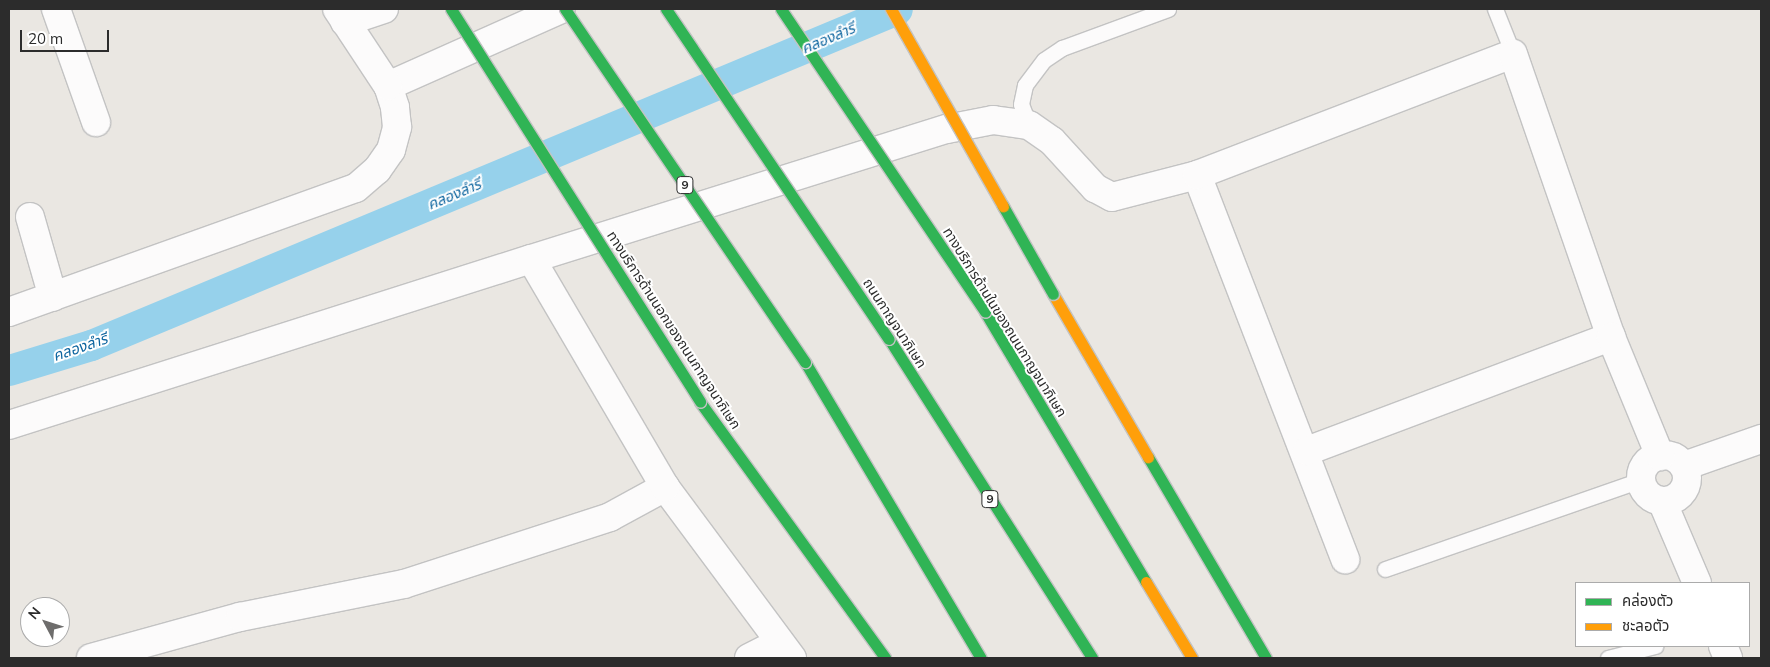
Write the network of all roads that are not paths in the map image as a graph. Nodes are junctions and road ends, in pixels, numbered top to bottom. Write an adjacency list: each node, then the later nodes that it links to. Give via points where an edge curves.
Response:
1 (56, 9): 14 (street)
2 (384, 9): 11 (street)
3 (451, 9): 36 (main road, ทางบริการด้านนอกของถนนกาญจนาภิเษก, bridge, via 700,402)
4 (561, 9): 13 (street)
5 (565, 9): 37 (main road, 9, bridge, via 805,362)
6 (666, 9): 38 (main road, ถนนกาญจนาภิเษก / 9, bridge, via 889,339)
7 (781, 9): 39 (main road, ทางบริการด้านในของถนนกาญจนาภิเษก, bridge, via 985,312)
8 (891, 9): 40 (main road, bridge)
9 (1168, 9): 15 (lane, via 1062,48 1044,60 1025,85 1021,104)
10 (1495, 9): 12 (lane)
11 (341, 16): 13 (street)
12 (1513, 54): 16 (street); 21 (street)
13 (388, 86): 19 (street, via 397,127 391,150 356,188)
14 (96, 122)
15 (1029, 125): 16 (street, via 1052,141 1094,188 1112,197); 18 (street, via 993,120 947,129)
16 (1197, 175): 24 (street)
17 (30, 217): 19 (street)
18 (520, 264): 22 (street); 27 (street)
19 (53, 297): 20 (street)
20 (9, 312)
21 (1611, 337): 24 (street); 25 (street)
22 (9, 425)
23 (1761, 439): 25 (street)
24 (1307, 451): 29 (street)
25 (1672, 461): 26 (street, via 1646,464); 28 (street, via 1684,489 1675,498)
26 (1641, 480): 28 (street, via 1648,495); 30 (lane)
27 (665, 487): 33 (street); 34 (street, via 592,524 404,584 240,617)
28 (1662, 501): 31 (street)
29 (1346, 559)
30 (1385, 569)
31 (1697, 582)
32 (1650, 647): 41 (lane)
33 (784, 651): 35 (street)
34 (92, 658)
35 (750, 658)
36 (885, 658)
37 (981, 658)
38 (1092, 658)
39 (1192, 658)
40 (1266, 658)
41 (1608, 658)

